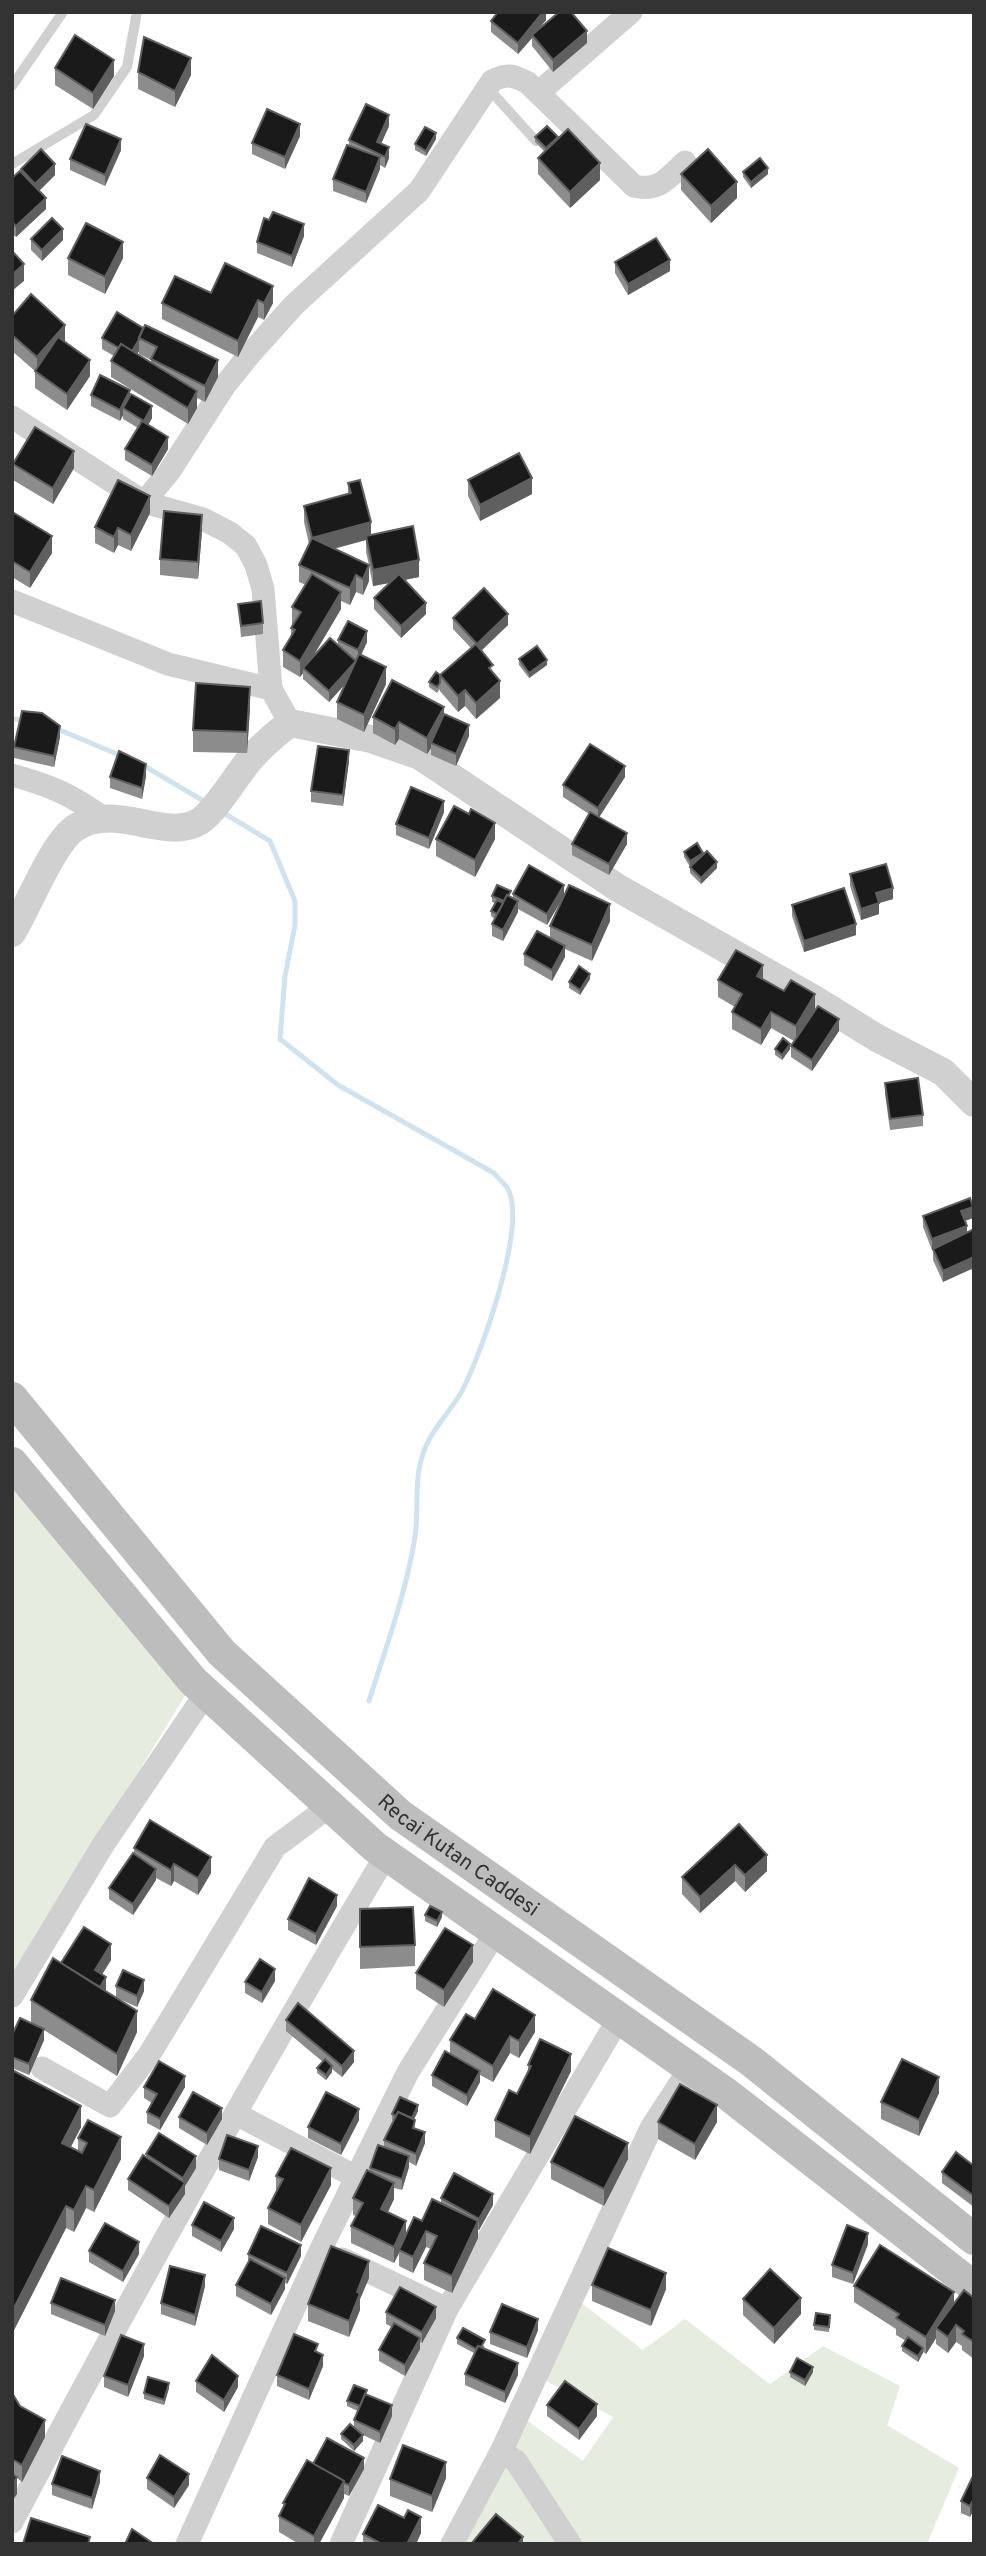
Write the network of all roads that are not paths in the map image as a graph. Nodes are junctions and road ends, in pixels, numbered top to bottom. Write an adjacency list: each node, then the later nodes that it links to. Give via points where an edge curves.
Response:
1 (63, 12): 4 (lane)
2 (137, 12): 9 (lane, via 127,66 94,115)
3 (631, 12): 6 (street)
4 (12, 86)
5 (487, 87): 6 (street, via 503,75 512,75); 7 (lane); 11 (street, via 419,191 268,334 225,385)
6 (538, 93): 8 (street, via 634,186 653,188)
7 (536, 141)
8 (685, 162)
9 (12, 164)
10 (12, 417): 11 (street)
11 (145, 502): 13 (street, via 203,519 246,546 263,589)
12 (12, 601): 13 (street, via 168,664)
13 (271, 689): 14 (street)
14 (290, 723): 16 (street, via 268,740 202,820 185,828); 18 (street, via 371,739 420,756 618,888)
15 (12, 775): 16 (street, via 49,785)
16 (104, 819): 17 (street, via 74,829 57,849)
17 (12, 933)
18 (943, 1072): 19 (street); 20 (street)
19 (974, 1084)
20 (974, 1103)
21 (12, 1398): 33 (main road, Recai Kutan Caddesi, via 222,1653 400,1815 751,2061)
22 (12, 1463): 23 (main road, Recai Kutan Caddesi)
23 (205, 1693): 24 (main road, Recai Kutan Caddesi); 27 (street, via 103,1845)
24 (330, 1806): 25 (main road, Recai Kutan Caddesi); 29 (street, via 275,1847 149,2055 110,2106)
25 (386, 1855): 26 (main road, Recai Kutan Caddesi); 31 (street)
26 (496, 1932): 28 (main road, Recai Kutan Caddesi); 32 (street, via 408,2072)
27 (12, 1996)
28 (619, 2018): 30 (main road, Recai Kutan Caddesi); 36 (street)
29 (42, 2068)
30 (690, 2068): 35 (main road, Recai Kutan Caddesi); 37 (street, via 651,2128)
31 (236, 2114): 32 (street); 38 (street, via 110,2336)
32 (356, 2178): 34 (street)
33 (974, 2239)
34 (321, 2249): 36 (street); 39 (street)
35 (974, 2287)
36 (447, 2309): 40 (street)
37 (501, 2452): 41 (street); 42 (street, via 516,2461)
38 (12, 2522)
39 (187, 2544)
40 (341, 2544)
41 (452, 2544)
42 (570, 2544)

